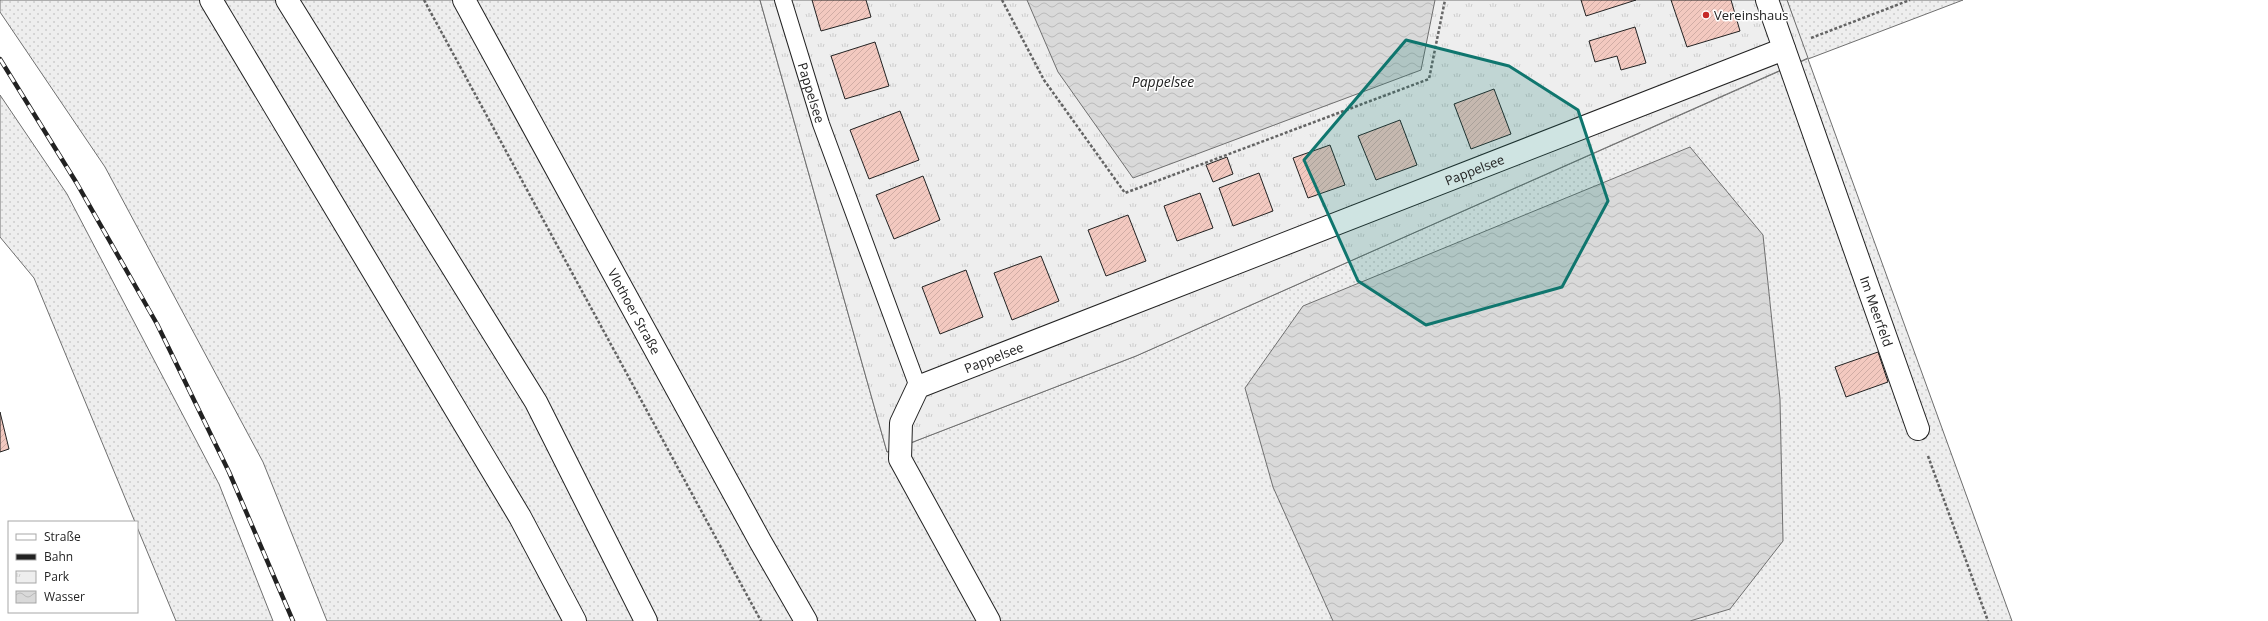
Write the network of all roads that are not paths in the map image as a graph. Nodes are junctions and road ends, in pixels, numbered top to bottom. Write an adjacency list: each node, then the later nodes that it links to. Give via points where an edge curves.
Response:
1 (211, 0): 9 (main road, via 520,517)
2 (287, 0): 10 (main road, via 536,402)
3 (464, 0): 11 (main road, Vlothoer Straße)
4 (783, 0): 7 (lane, Pappelsee, via 821,124)
5 (1767, 0): 6 (main road, Im Meerfeld)
6 (1784, 49): 7 (main road, Pappelsee); 8 (main road, Im Meerfeld)
7 (918, 387): 12 (main road, via 901,423 900,459)
8 (1918, 429)
9 (574, 621)
10 (646, 621)
11 (806, 621)
12 (989, 621)

